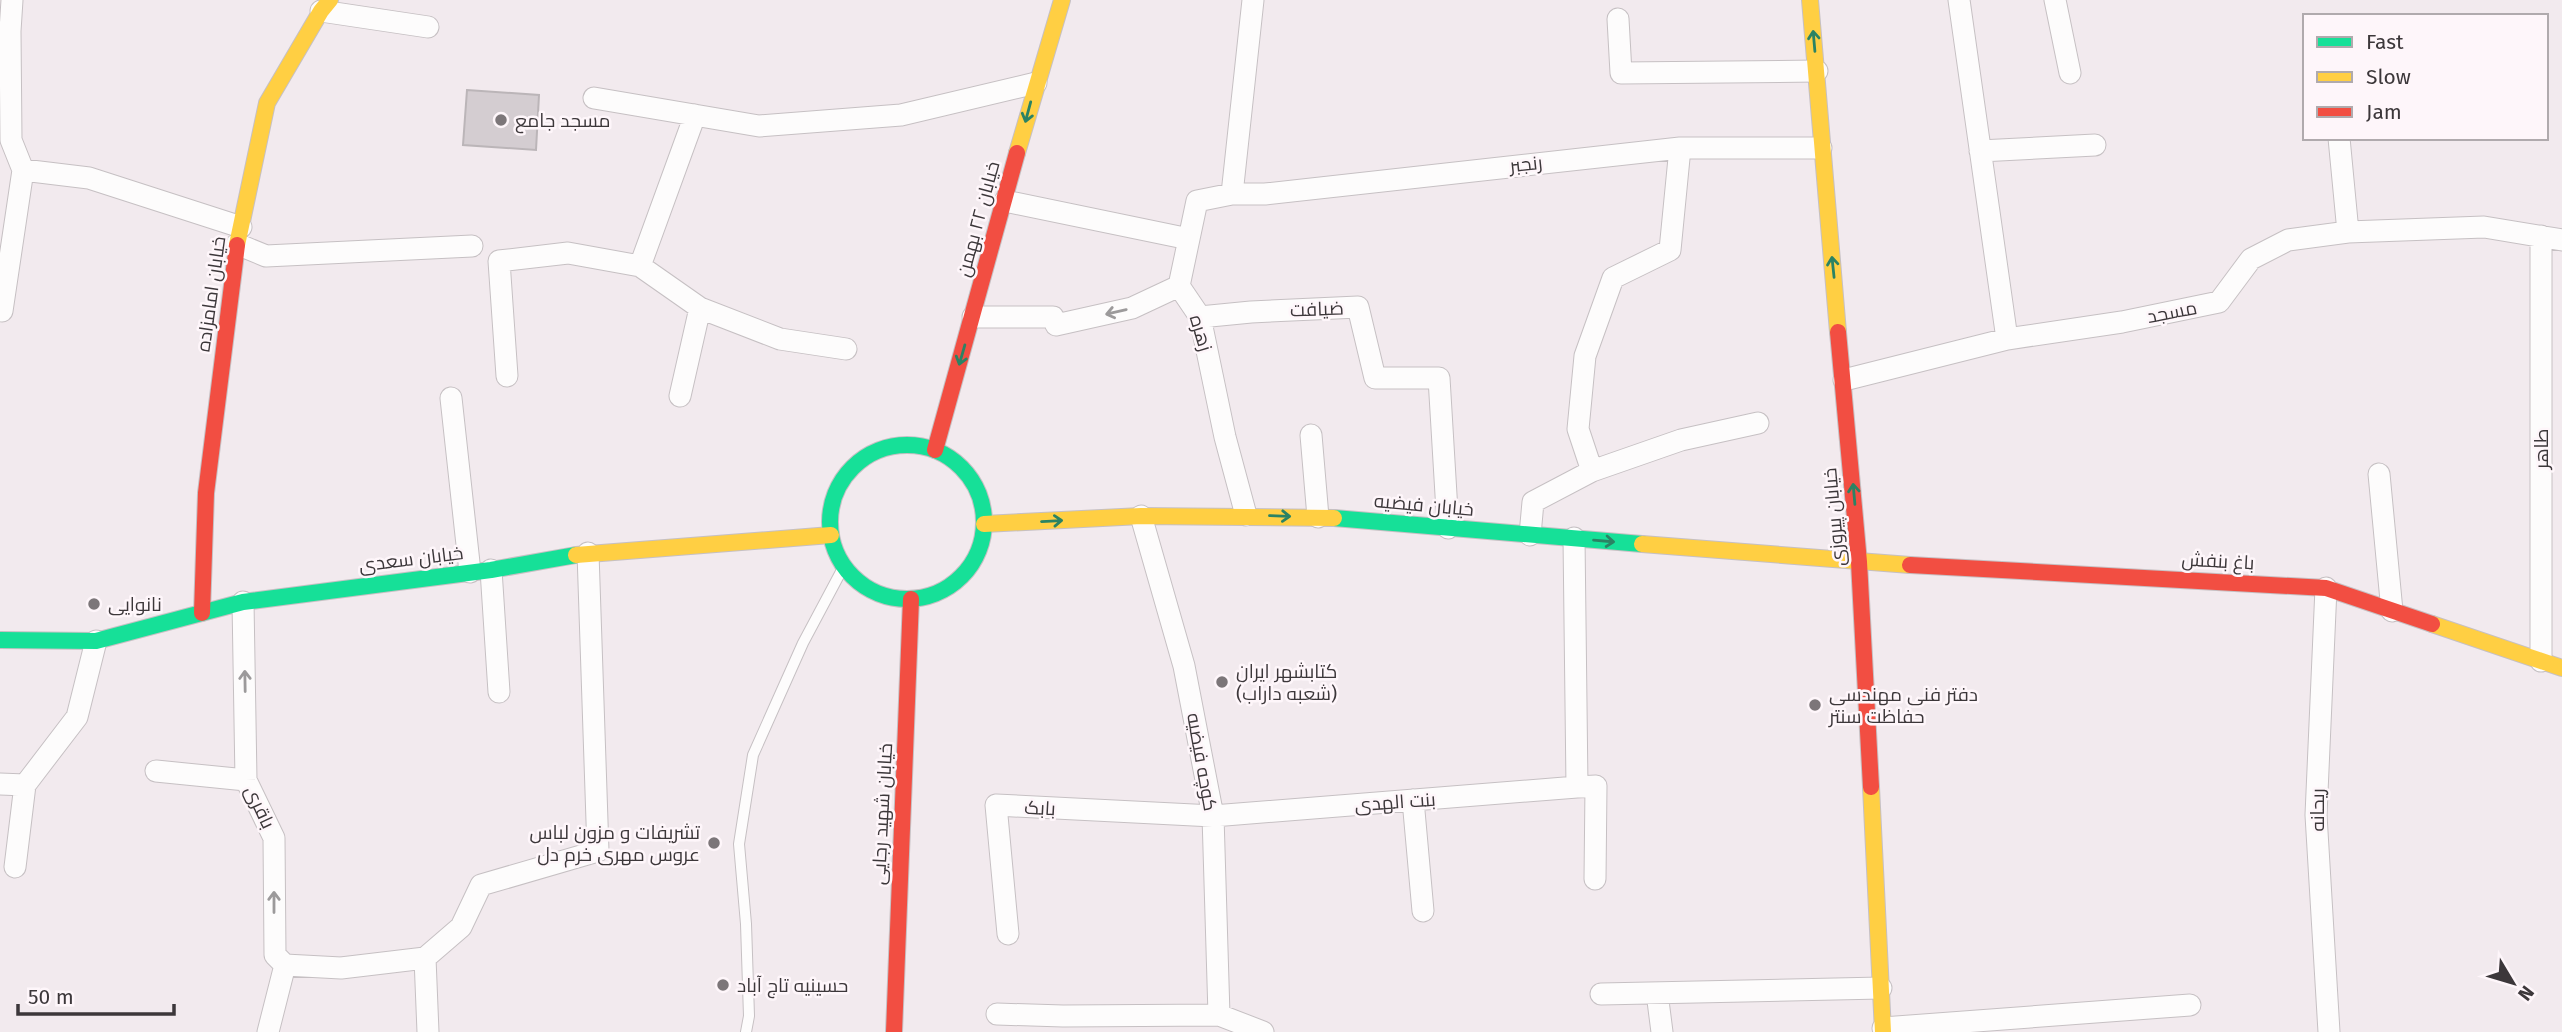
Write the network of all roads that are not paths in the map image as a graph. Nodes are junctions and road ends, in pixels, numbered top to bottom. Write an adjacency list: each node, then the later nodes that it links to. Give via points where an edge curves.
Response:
1 (12, 0): 10 (street)
2 (1062, 0): 13 (main road, خیابان ۲۲ بهمن)
3 (1252, 0): 22 (street)
4 (1810, 0): 11 (main road, خیابان پیروزی, one-way to 4)
5 (1959, 0): 20 (street)
6 (2055, 0): 12 (street)
7 (326, 6): 9 (street); 25 (main road, خیابان امامزاده, via 267,103)
8 (1618, 19): 11 (street, via 1621,73)
9 (428, 27)
10 (5, 32): 21 (street, via 10,140)
11 (1817, 71): 19 (main road, خیابان پیروزی)
12 (2070, 74)
13 (1036, 83): 15 (street, via 901,115 760,126); 23 (main road, خیابان ۲۲ بهمن, one-way to 23)
14 (594, 99): 15 (street)
15 (695, 115): 30 (street)
16 (2339, 140): 24 (street)
17 (2095, 145): 20 (street)
18 (1680, 148): 19 (street, رنجبر); 22 (street, رنجبر); 45 (street, via 1670,250 1613,278 1586,356 1578,429)
19 (1821, 148): 39 (main road, خیابان پیروزی, one-way to 19)
20 (1980, 151): 36 (street)
21 (23, 170): 25 (street, via 89,178); 33 (street)
22 (1231, 194): 27 (street, رنجبر, via 1197,201)
23 (1004, 201): 27 (street); 34 (main road, خیابان ۲۲ بهمن)
24 (2348, 232): 26 (street, مسجد, via 2484,227); 36 (street, مسجد, via 2288,240 2251,259 2219,302)
25 (239, 236): 29 (street, via 266,256); 63 (main road, خیابان امامزاده, via 206,493)
26 (2541, 236): 28 (street, مسجد); 66 (street, طاهر)
27 (1189, 239): 31 (street)
28 (2562, 240)
29 (471, 246)
30 (640, 266): 32 (street); 38 (street, via 568,253 499,261)
31 (1179, 286): 34 (street, one-way to 34, via 1132,308 1056,325 1053,317); 35 (street, زهره)
32 (700, 308): 37 (street, via 780,339); 40 (street)
33 (2, 311)
34 (973, 317): 44 (main road, خیابان ۲۲ بهمن, one-way to 44)
35 (1200, 317): 47 (street, زهره); 51 (street, ضیافت, via 1358,307 1375,378 1439,378)
36 (2007, 339): 39 (street, مسجد)
37 (846, 349)
38 (507, 376)
39 (1844, 380): 56 (main road, خیابان پیروزی, one-way to 39)
40 (680, 396)
41 (451, 398): 58 (street)
42 (1758, 424): 45 (street, via 1681,439)
43 (1311, 435): 49 (street)
44 (935, 450): 50 (main road, via 952,459 976,487); 52 (main road, via 912,444 868,455 837,489)
45 (1592, 471): 53 (street, via 1533,502)
46 (2379, 474): 62 (street)
47 (1246, 515): 48 (main road, خیابان فیضیه); 49 (main road, خیابان فیضیه, one-way to 49)
48 (1141, 516): 50 (main road, خیابان فیضیه, one-way to 48); 75 (street, کوچه فیضیه, via 1184,666)
49 (1318, 517): 51 (main road, خیابان فیضیه)
50 (984, 524): 60 (main road, via 980,547 969,567 953,583)
51 (1448, 528): 53 (main road, خیابان فیضیه)
52 (831, 535): 55 (main road, خیابان سعدی); 57 (main road)
53 (1530, 535): 54 (main road, خیابان فیضیه)
54 (1574, 538): 56 (main road, خیابان فیضیه, one-way to 56); 73 (street)
55 (588, 553): 58 (main road, خیابان سعدی); 80 (street, via 598,851 481,885 461,927)
56 (1860, 562): 59 (main road, باغ بنفش); 82 (main road, خیابان پیروزی)
57 (844, 566): 60 (main road, via 880,594); 92 (lane, via 752,755 739,844 749,1016)
58 (481, 571): 61 (main road, خیابان سعدی); 68 (street)
59 (2326, 588): 62 (main road, باغ بنفش); 97 (street, ریحانه, via 2316,815)
60 (911, 599): 93 (main road, خیابان شهید رجایی)
61 (243, 602): 63 (main road, خیابان سعدی); 70 (street, باقری, one-way to 61)
62 (2392, 611): 66 (main road, باغ بنفش)
63 (202, 614): 65 (main road, خیابان سعدی)
64 (0, 640): 65 (main road, خیابان سعدی)
65 (96, 641): 72 (street, via 77,718)
66 (2541, 661): 67 (main road, باغ بنفش)
67 (2562, 668)
68 (499, 692)
69 (156, 771): 70 (street)
70 (246, 780): 81 (street, باقری, one-way to 70, via 275,955 274,838)
71 (0, 784): 72 (street)
72 (25, 785): 76 (street)
73 (1577, 788): 74 (street, بنت الهدی); 77 (street, via 1596,786)
74 (1413, 800): 75 (street, بنت الهدی); 78 (street)
75 (1213, 816): 79 (street, بابک, via 996,805); 87 (street, کوچه فیضیه)
76 (15, 867)
77 (1595, 879)
78 (1423, 911)
79 (1008, 934)
80 (425, 958): 81 (street, via 341,968); 91 (street)
81 (285, 965): 90 (street)
82 (1881, 988): 83 (street); 89 (main road, خیابان پیروزی)
83 (1657, 993): 84 (street); 96 (street)
84 (1601, 994)
85 (2190, 1004): 89 (street)
86 (997, 1014): 88 (street)
87 (1219, 1015): 88 (street); 94 (street); 95 (street)
88 (1064, 1024)
89 (1883, 1030)
90 (268, 1032)
91 (428, 1032)
92 (746, 1032)
93 (894, 1032)
94 (1234, 1032)
95 (1263, 1032)
96 (1662, 1032)
97 (2329, 1032)

